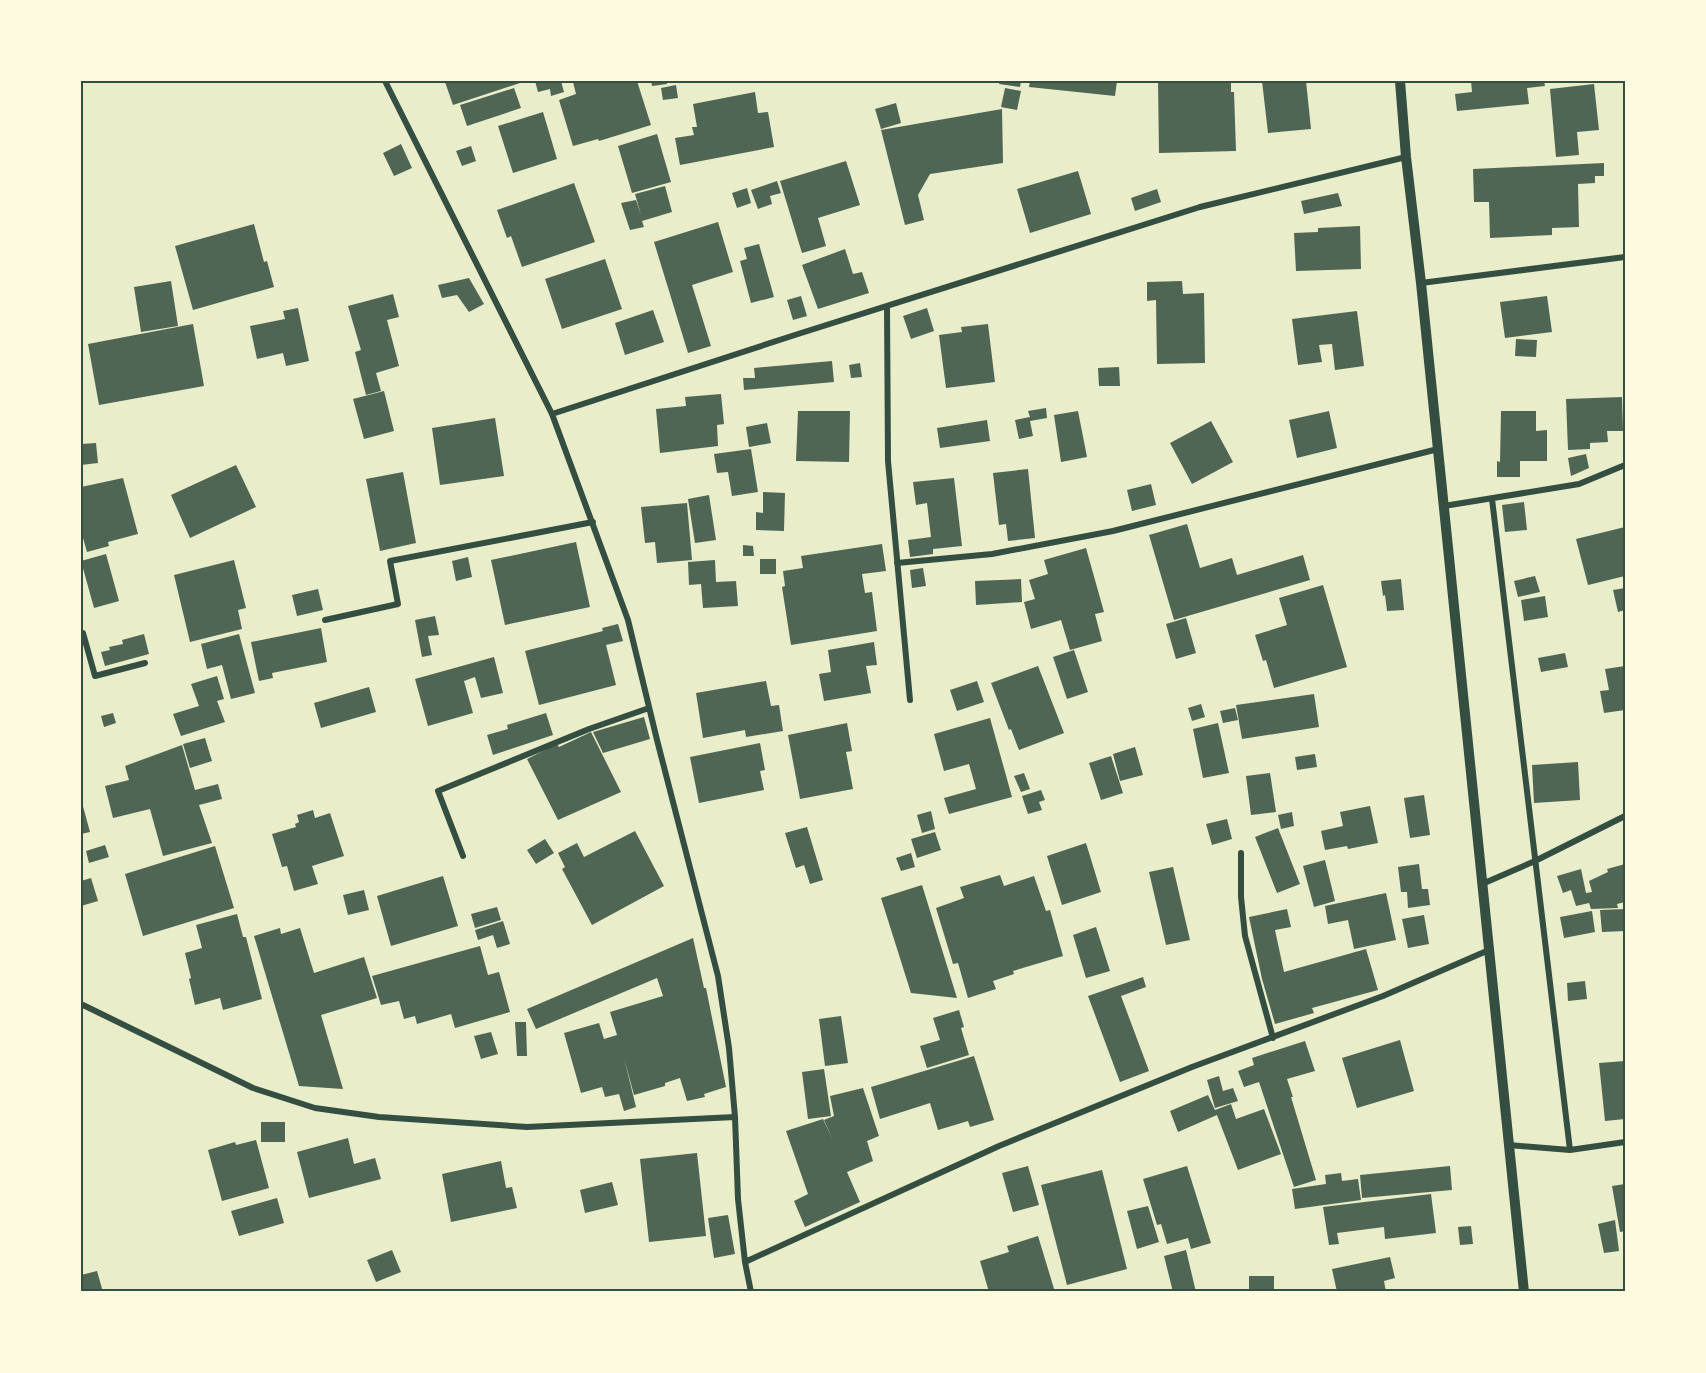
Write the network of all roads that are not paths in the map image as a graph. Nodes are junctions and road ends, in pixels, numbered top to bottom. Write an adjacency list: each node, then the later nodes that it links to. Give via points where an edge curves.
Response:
1 (385, 81): 7 (street)
2 (1400, 81): 3 (street)
3 (1406, 157): 5 (street); 6 (street, via 1200,207)
4 (1625, 257): 5 (street)
5 (1421, 283): 8 (street)
6 (887, 306): 7 (street); 13 (street, via 888,461)
7 (552, 414): 12 (street)
8 (1438, 448): 11 (street); 13 (street, via 1113,531 992,554)
9 (1625, 465): 10 (street, via 1579,484)
10 (1492, 499): 11 (street); 22 (street)
11 (1443, 506): 23 (street)
12 (593, 522): 14 (street, via 390,561 398,604); 18 (street, via 628,620)
13 (897, 563): 17 (street)
14 (325, 620)
15 (81, 633): 16 (street, via 95,676)
16 (145, 663)
17 (910, 700)
18 (649, 708): 21 (street, via 438,791); 27 (street, via 718,976)
19 (1625, 816): 22 (street)
20 (1241, 853): 26 (street, via 1245,936)
21 (463, 856)
22 (1535, 861): 23 (street); 30 (street)
23 (1482, 884): 24 (street)
24 (1489, 950): 26 (street); 29 (street)
25 (81, 1004): 27 (street, via 253,1088 315,1108 379,1117 527,1127)
26 (1273, 1038): 31 (street, via 999,1146)
27 (735, 1117): 31 (street)
28 (1625, 1142): 30 (street)
29 (1509, 1145): 30 (street); 33 (street)
30 (1570, 1150)
31 (745, 1262): 32 (street)
32 (751, 1292)
33 (1524, 1292)

